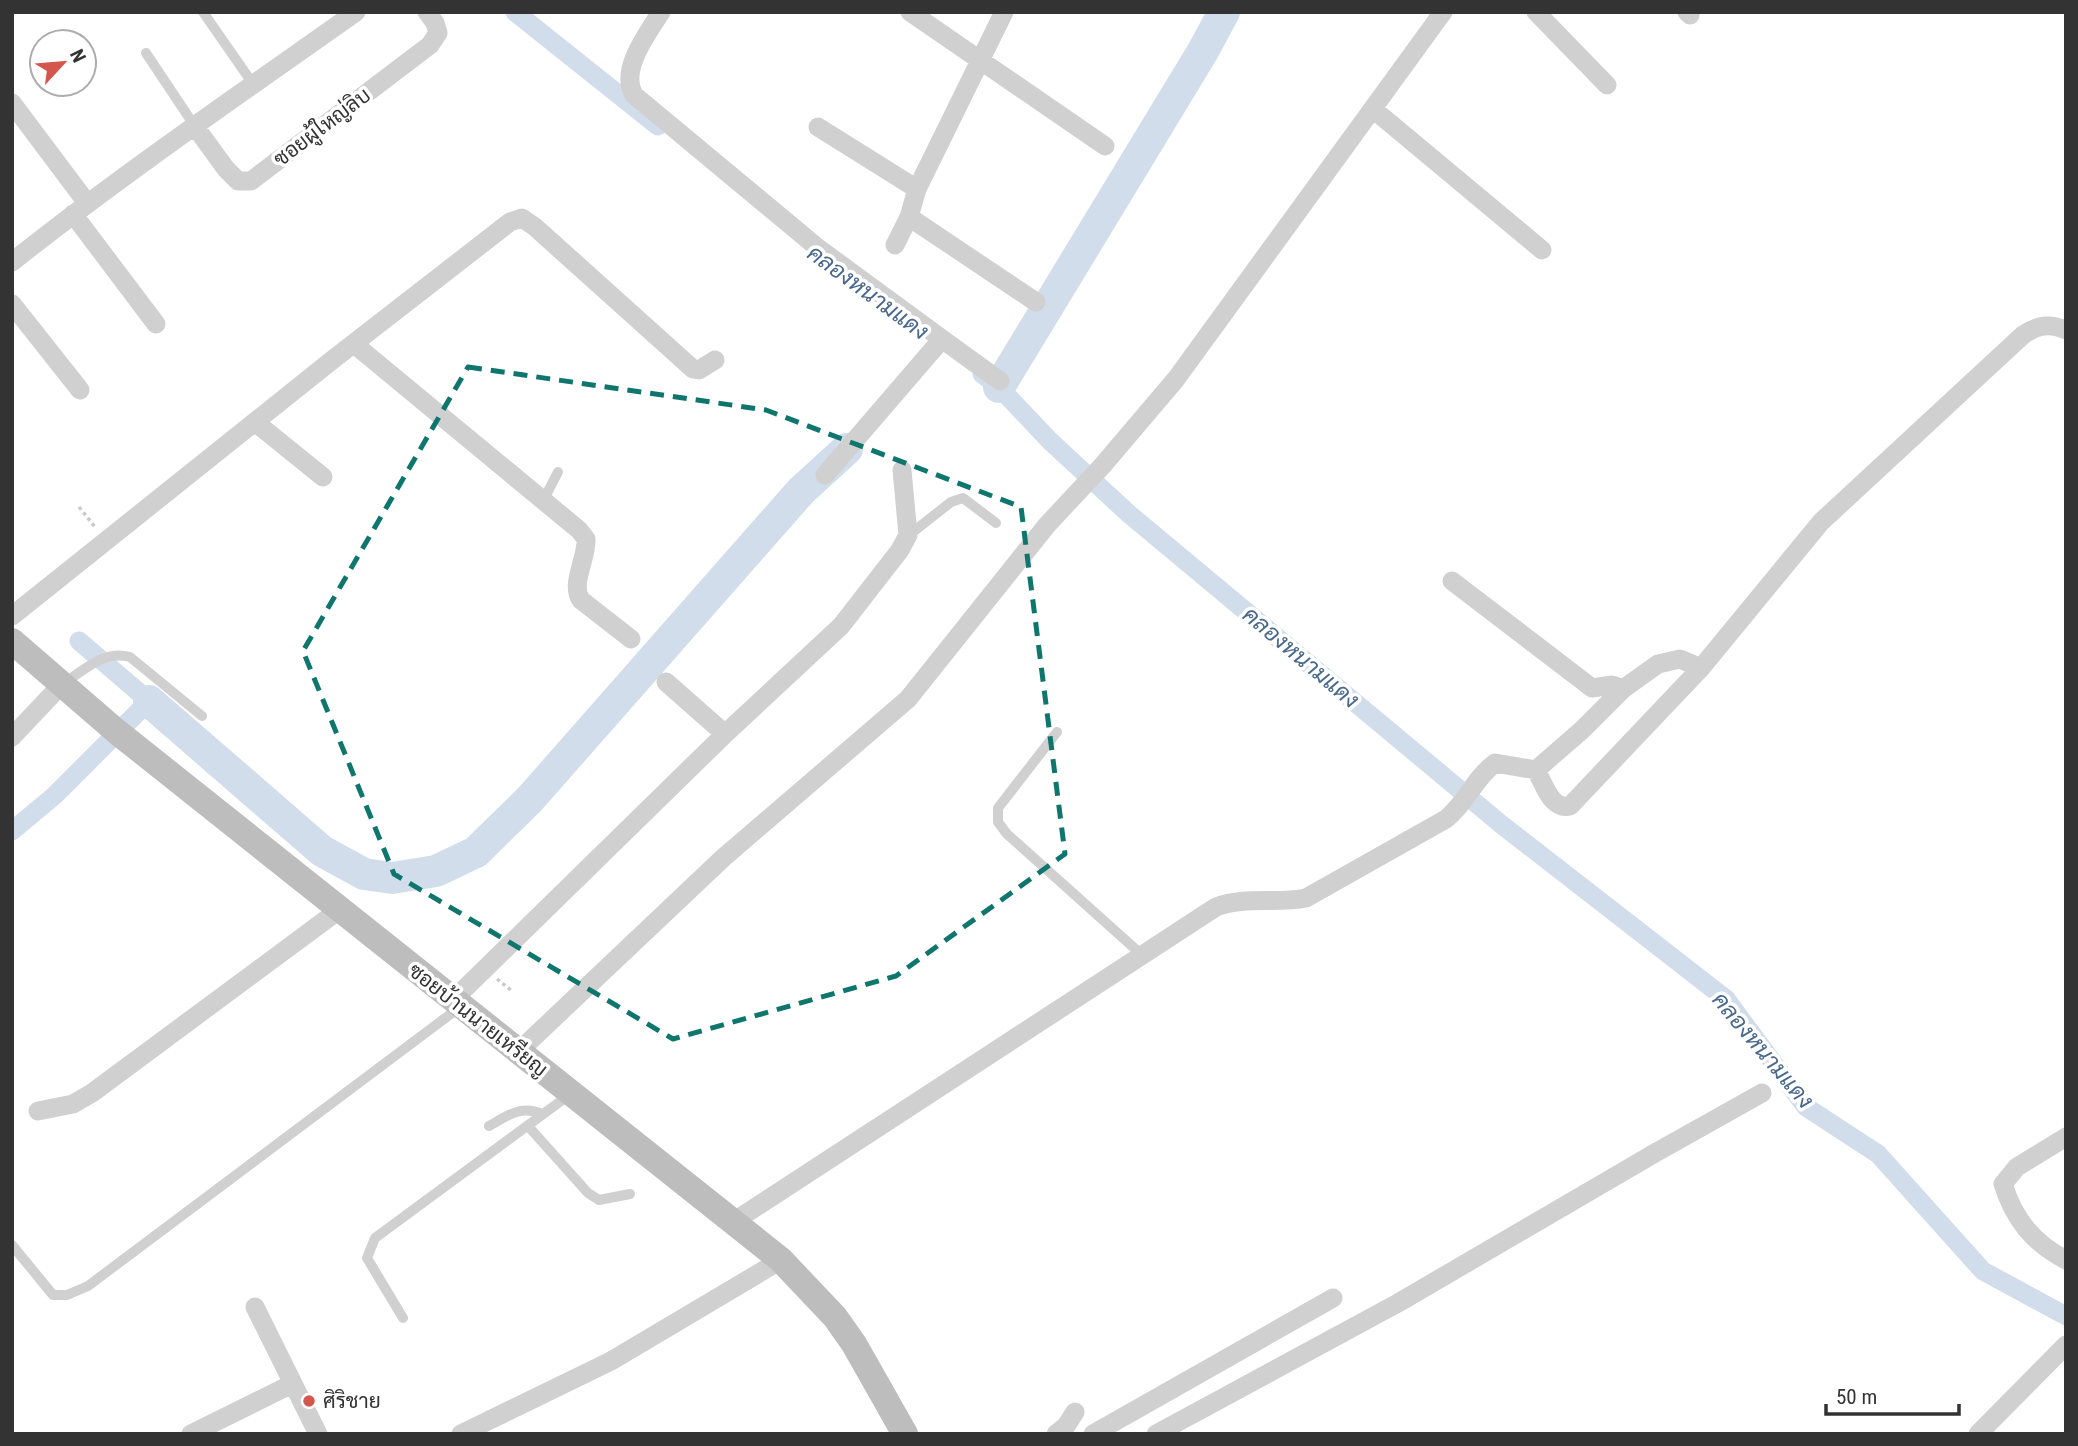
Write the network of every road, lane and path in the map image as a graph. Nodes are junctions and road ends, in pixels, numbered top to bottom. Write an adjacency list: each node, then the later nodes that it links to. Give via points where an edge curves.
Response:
1 (203, 12): 11 (lane)
2 (427, 12): 15 (street, ซอยผู้ใหญ่ลิบ, via 438,33 430,45 251,181 238,181)
3 (661, 12): 28 (street, via 633,64 629,83 634,95 818,248)
4 (910, 12): 10 (street)
5 (1004, 12): 10 (street)
6 (1443, 12): 14 (street)
7 (1539, 13): 12 (street)
8 (348, 15): 11 (street)
9 (146, 53): 15 (lane)
10 (979, 60): 17 (street); 18 (street)
11 (253, 84): 15 (street)
12 (1607, 85)
13 (12, 103): 19 (street)
14 (1373, 109): 22 (street); 59 (street, via 1176,379 1047,525 908,699 723,858)
15 (194, 125): 19 (street)
16 (818, 127): 18 (street)
17 (1105, 146)
18 (917, 189): 20 (street)
19 (80, 208): 23 (street); 26 (street)
20 (909, 217): 21 (street); 24 (street)
21 (895, 244)
22 (1542, 250)
23 (12, 262)
24 (1036, 302)
25 (12, 304): 32 (street)
26 (156, 324)
27 (2066, 330): 47 (street, via 2036,326 2023,335 1861,484 1821,522)
28 (941, 340): 31 (street); 36 (street)
29 (354, 344): 30 (street, via 510,222 522,218 693,369); 33 (street); 38 (street)
30 (715, 360)
31 (1000, 380)
32 (80, 390)
33 (255, 422): 37 (street); 42 (street)
34 (902, 470): 41 (street)
35 (558, 472): 38 (lane)
36 (825, 475)
37 (323, 477)
38 (543, 501): 45 (street, via 586,539 576,593)
39 (79, 507): 42 (path)
40 (996, 523): 41 (lane, via 963,498)
41 (908, 535): 53 (street, via 841,626)
42 (106, 541): 44 (street)
43 (1452, 581): 50 (street, via 1592,688 1612,685)
44 (12, 616)
45 (631, 639)
46 (12, 641): 49 (street, ซอยบ้านนายเหรียญ)
47 (1701, 667): 50 (street, via 1680,659 1658,664); 55 (street, via 1570,806 1555,804)
48 (666, 682): 53 (street)
49 (62, 684): 51 (lane, via 104,657 130,657); 54 (street); 56 (street, ซอยบ้านนายเหรียญ)
50 (1623, 689): 55 (street)
51 (202, 716)
52 (1057, 732): 57 (lane, via 998,808 998,822)
53 (725, 734): 58 (street)
54 (12, 737)
55 (1535, 770): 57 (street, via 1494,763 1446,819 1306,898 1229,902)
56 (339, 910): 58 (street, ซอยบ้านนายเหรียญ); 62 (street, via 92,1093 73,1104)
57 (1142, 955): 68 (street)
58 (457, 1003): 59 (street, ซอยบ้านนายเหรียญ); 69 (lane, via 88,1286 67,1295 53,1294)
59 (518, 1052): 61 (street, ซอยบ้านนายเหรียญ)
60 (1762, 1093): 84 (street, via 1398,1303)
61 (571, 1094): 63 (lane); 68 (street, ซอยบ้านนายเหรียญ)
62 (38, 1111)
63 (543, 1114): 64 (lane, via 525,1109); 65 (lane)
64 (489, 1126)
65 (528, 1126): 67 (lane, via 588,1193 599,1200); 74 (lane, via 374,1238 367,1258)
66 (2066, 1138): 71 (street, via 2017,1167 2003,1184 2021,1223 2048,1250)
67 (629, 1194)
68 (733, 1222): 70 (street, ซอยบ้านนายเหรียญ)
69 (12, 1245)
70 (781, 1260): 80 (street, via 611,1362); 81 (street, ซอยบ้านนายเหรียญ, via 835,1317)
71 (2066, 1260)
72 (1333, 1298): 83 (street)
73 (255, 1307): 76 (street)
74 (403, 1318)
75 (2066, 1345): 85 (street)
76 (292, 1384): 78 (street); 79 (street)
77 (1075, 1412): 82 (street)
78 (191, 1434)
79 (318, 1434)
80 (461, 1434)
81 (905, 1434)
82 (1056, 1434)
83 (1093, 1434)
84 (1156, 1434)
85 (1978, 1434)

